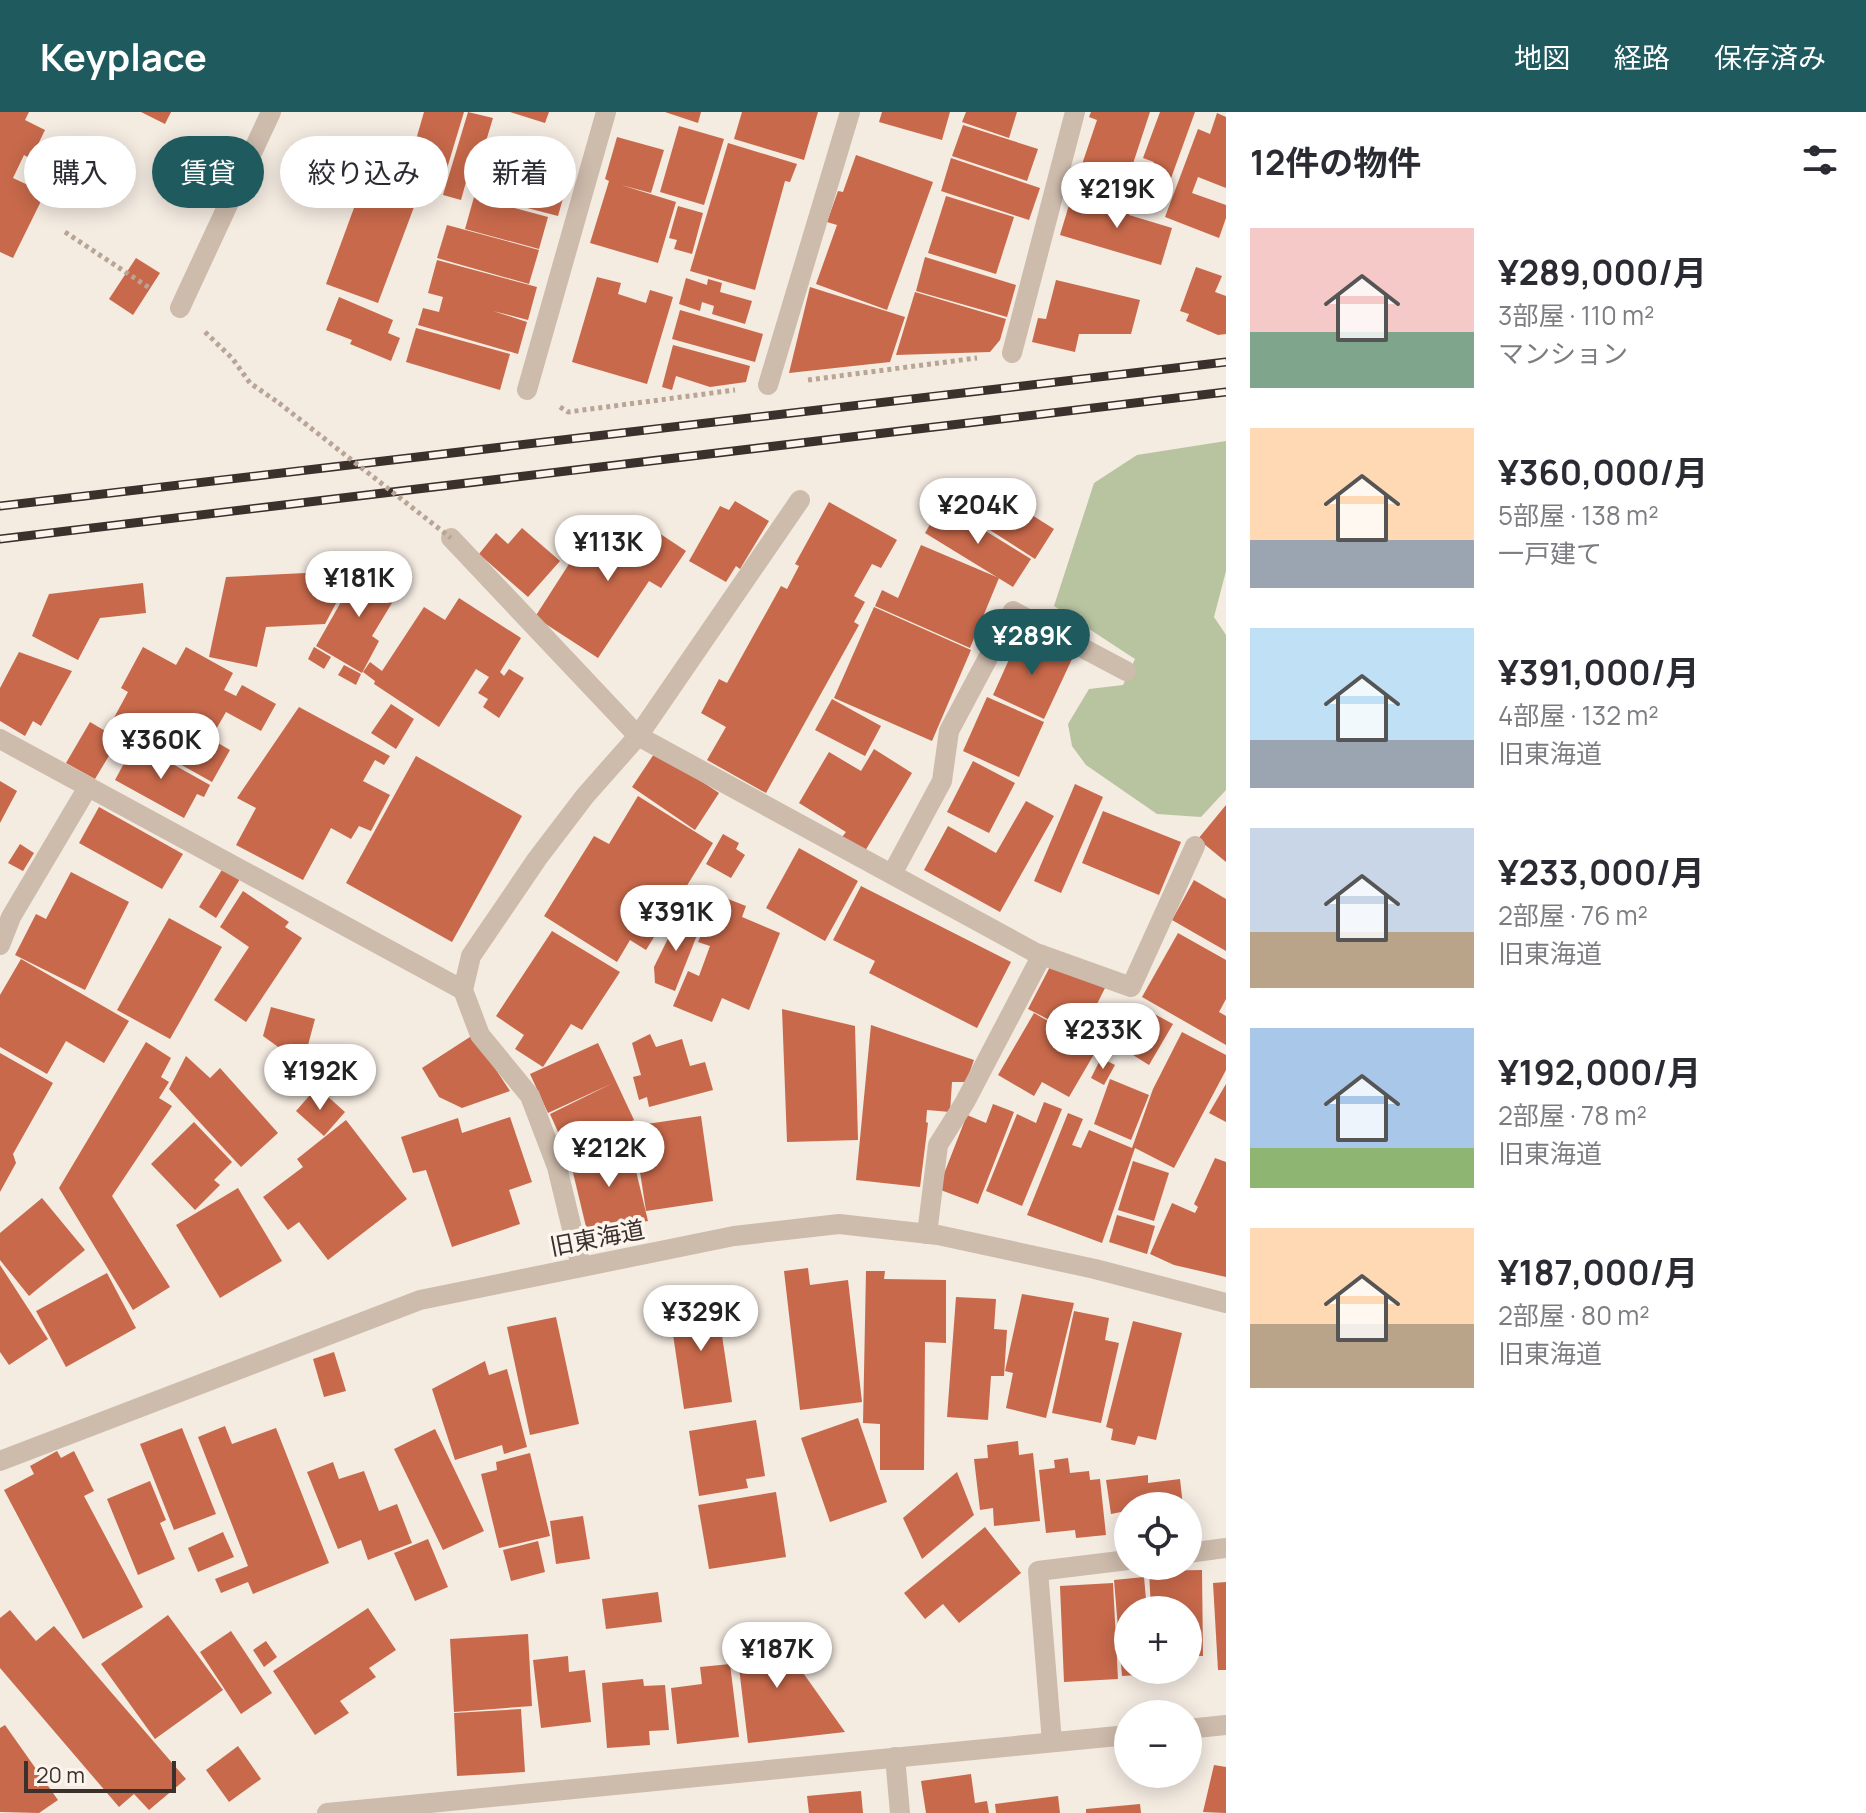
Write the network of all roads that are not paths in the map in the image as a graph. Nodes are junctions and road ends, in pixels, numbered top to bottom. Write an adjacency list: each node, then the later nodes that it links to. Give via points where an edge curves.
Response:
1 (271, 112): 5 (street)
2 (606, 112): 8 (street)
3 (850, 112): 7 (street)
4 (1075, 112): 6 (street)
5 (180, 308)
6 (1012, 353)
7 (768, 385)
8 (527, 390)
9 (800, 500): 12 (street)
10 (451, 538): 12 (street)
11 (1126, 671): 16 (street, via 1013,611 949,731 942,781)
12 (638, 736): 16 (street); 19 (street, via 537,859 471,956)
13 (0, 739): 14 (street)
14 (88, 787): 17 (street, via 11,917); 19 (street)
15 (1195, 846): 18 (street, via 1131,987)
16 (892, 874): 18 (street)
17 (0, 945)
18 (1042, 955): 20 (street, via 938,1145)
19 (463, 990): 21 (street, via 480,1035 530,1096 557,1167)
20 (927, 1234): 21 (street, 旧東海道, via 839,1224 734,1236); 22 (street, 旧東海道)
21 (581, 1266): 23 (street, 旧東海道, via 420,1300)
22 (1226, 1303)
23 (0, 1461)
24 (1226, 1548): 25 (street)
25 (1202, 1551)
26 (1114, 1562): 30 (street, via 1038,1571)
27 (1226, 1725): 28 (street)
28 (1202, 1728)
29 (1114, 1736): 30 (street)
30 (1052, 1742): 31 (street)
31 (895, 1757): 32 (street); 33 (street)
32 (327, 1813)
33 (900, 1813)

